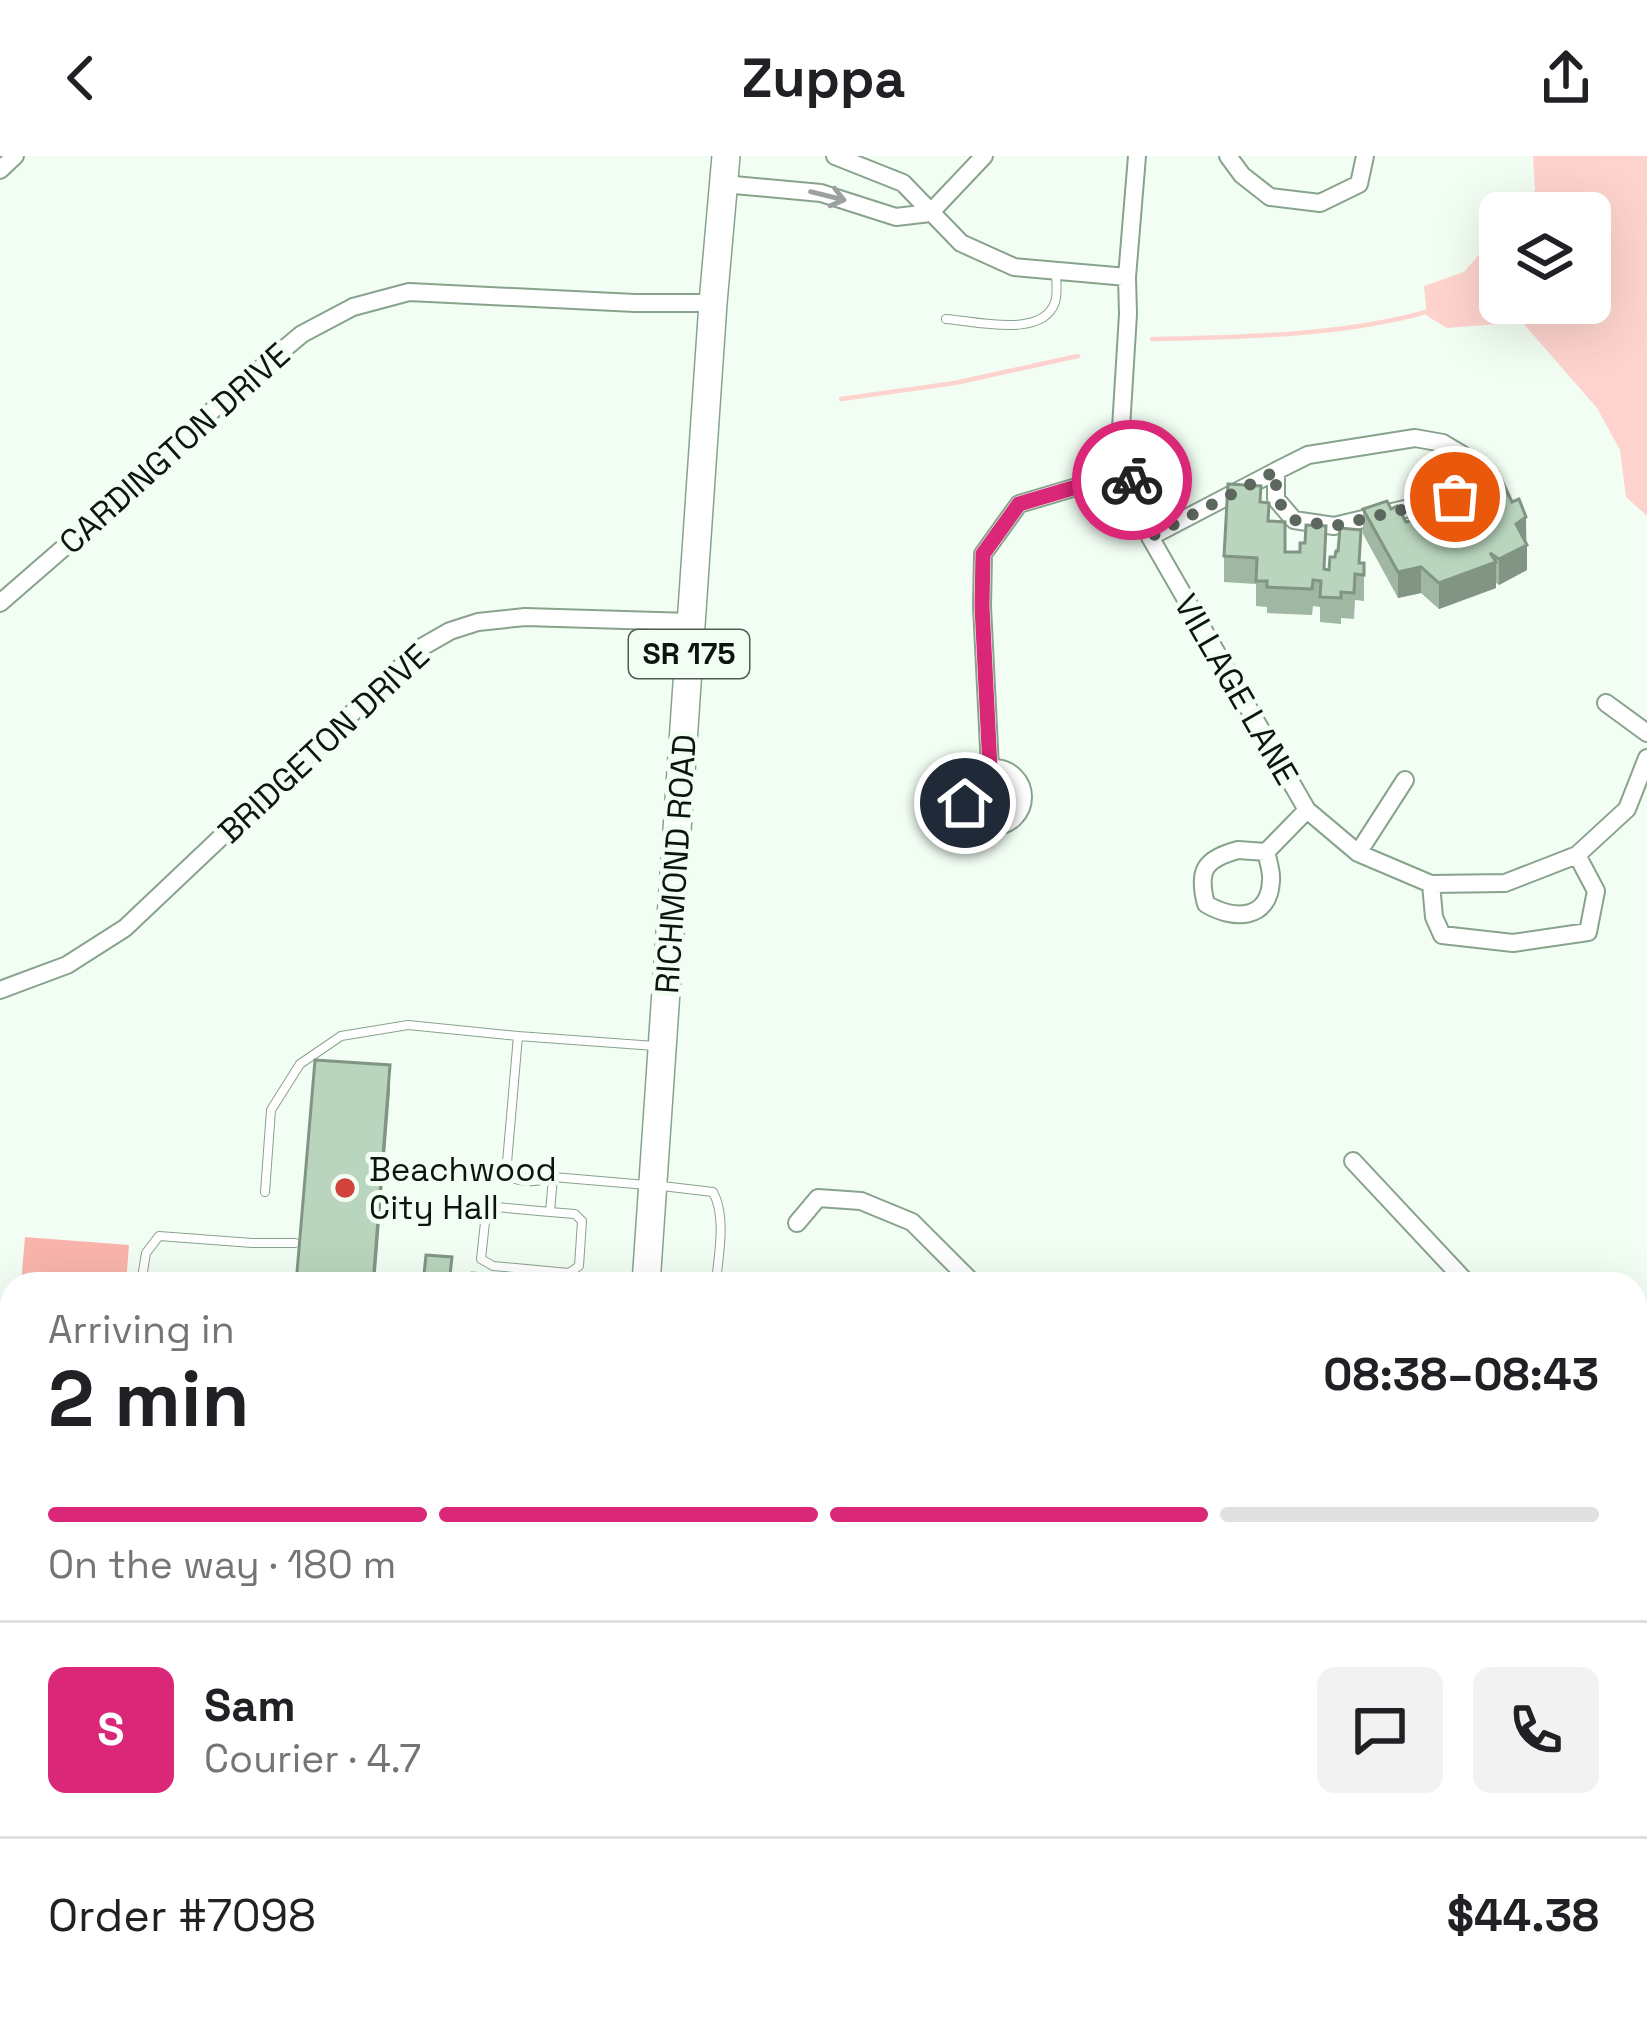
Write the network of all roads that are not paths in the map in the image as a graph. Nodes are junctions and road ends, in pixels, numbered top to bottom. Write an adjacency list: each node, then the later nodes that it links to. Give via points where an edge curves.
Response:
1 (15, 156): 7 (street)
2 (835, 156): 9 (street, via 903,183)
3 (984, 156): 9 (street)
4 (1137, 156): 11 (street, VILLAGE LANE)
5 (1228, 156): 6 (street, via 1270,197 1320,203 1360,184)
6 (1365, 156)
7 (0, 170)
8 (724, 170): 9 (street, one-way to 9, via 896,217); 12 (main road, RICHMOND ROAD / SR 175)
9 (930, 213): 10 (street, via 961,243 1013,267)
10 (1056, 271): 11 (street); 13 (lane, via 1046,317 1024,326)
11 (1127, 277): 15 (street, VILLAGE LANE, via 1121,428)
12 (713, 303): 17 (street, CARDINGTON DRIVE, via 409,292 353,307 302,334 230,393); 18 (main road, RICHMOND ROAD / SR 175)
13 (946, 319)
14 (1276, 471): 14 (street, via 1308,455 1415,438 1463,455 1466,477 1455,497 1334,526 1294,520 1276,499); 16 (street)
15 (1130, 474): 16 (street, VILLAGE LANE); 22 (street, via 1019,504 983,554)
16 (1150, 537): 24 (street, VILLAGE LANE)
17 (0, 603)
18 (691, 622): 29 (street, BRIDGETON DRIVE, via 525,617 450,631 422,647 125,928 67,965); 31 (main road, RICHMOND ROAD / SR 175)
19 (1606, 703): 20 (street)
20 (1647, 733)
21 (1647, 758): 27 (street, VILLAGE LANE, via 1627,809)
22 (990, 768)
23 (1405, 780): 26 (street)
24 (1307, 811): 25 (street); 26 (street, VILLAGE LANE)
25 (1266, 852): 25 (street, via 1217,856 1202,881 1206,904 1252,914 1271,881)
26 (1358, 853): 28 (street, VILLAGE LANE)
27 (1577, 855): 28 (street, VILLAGE LANE, via 1505,883); 28 (street, via 1596,891 1588,932 1513,943 1442,934)
28 (1431, 884)
29 (0, 990)
30 (518, 1036): 31 (lane); 33 (lane, via 506,1174 516,1168); 35 (lane, via 408,1025 341,1036 299,1064 271,1110)
31 (662, 1047): 34 (main road, RICHMOND ROAD / SR 175)
32 (1353, 1161): 45 (street)
33 (553, 1177): 34 (lane); 36 (lane)
34 (653, 1185): 42 (main road, RICHMOND ROAD / SR 175); 43 (lane, via 713,1192 720,1213)
35 (265, 1192)
36 (550, 1212): 40 (lane, via 489,1210 482,1259); 41 (lane, via 582,1221)
37 (797, 1223): 44 (street, via 818,1198 861,1201 912,1222)
38 (295, 1243): 39 (lane, via 159,1236)
39 (143, 1272)
40 (558, 1272)
41 (572, 1272)
42 (647, 1272)
43 (717, 1272)
44 (962, 1272)
45 (1457, 1272)

